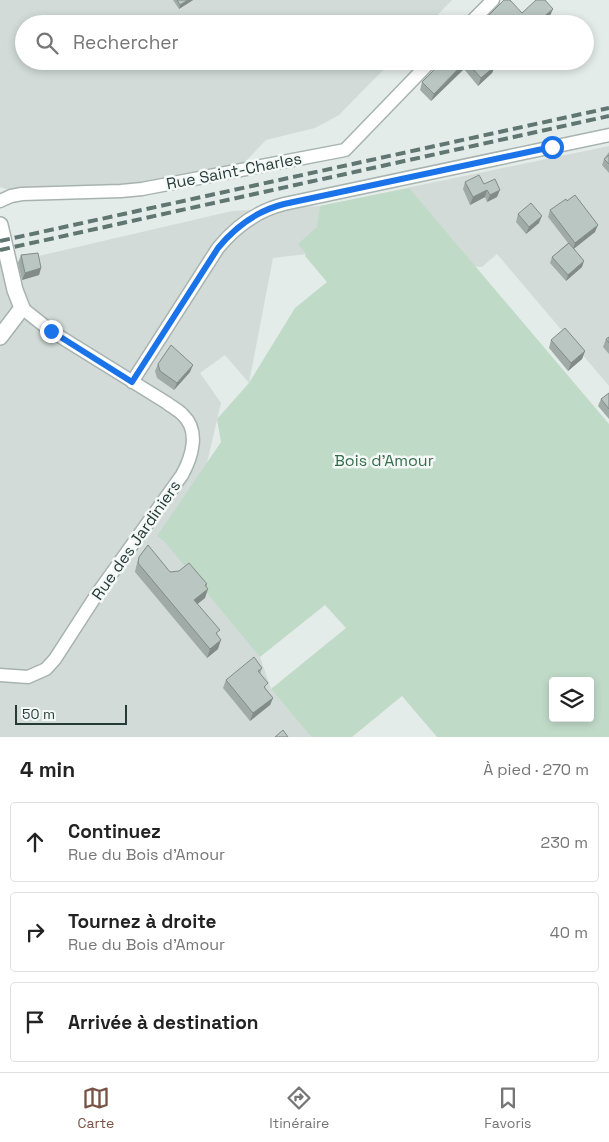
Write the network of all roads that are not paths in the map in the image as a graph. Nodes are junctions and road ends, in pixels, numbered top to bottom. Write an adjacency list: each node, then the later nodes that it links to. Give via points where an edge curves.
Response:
1 (493, 0): 2 (street)
2 (478, 15)
3 (422, 70): 5 (street, Rue Saint-Charles, via 345,150 142,189 22,194)
4 (609, 135): 9 (street, via 284,204 260,212 235,229 218,248)
5 (0, 201)
6 (0, 224): 7 (street)
7 (22, 308): 8 (street); 9 (street, Rue des Jardiniers, via 51,331)
8 (0, 337)
9 (132, 382): 10 (street, Rue des Jardiniers, via 167,403 188,421 193,448 188,465 55,659 46,669 28,676)
10 (0, 675)

